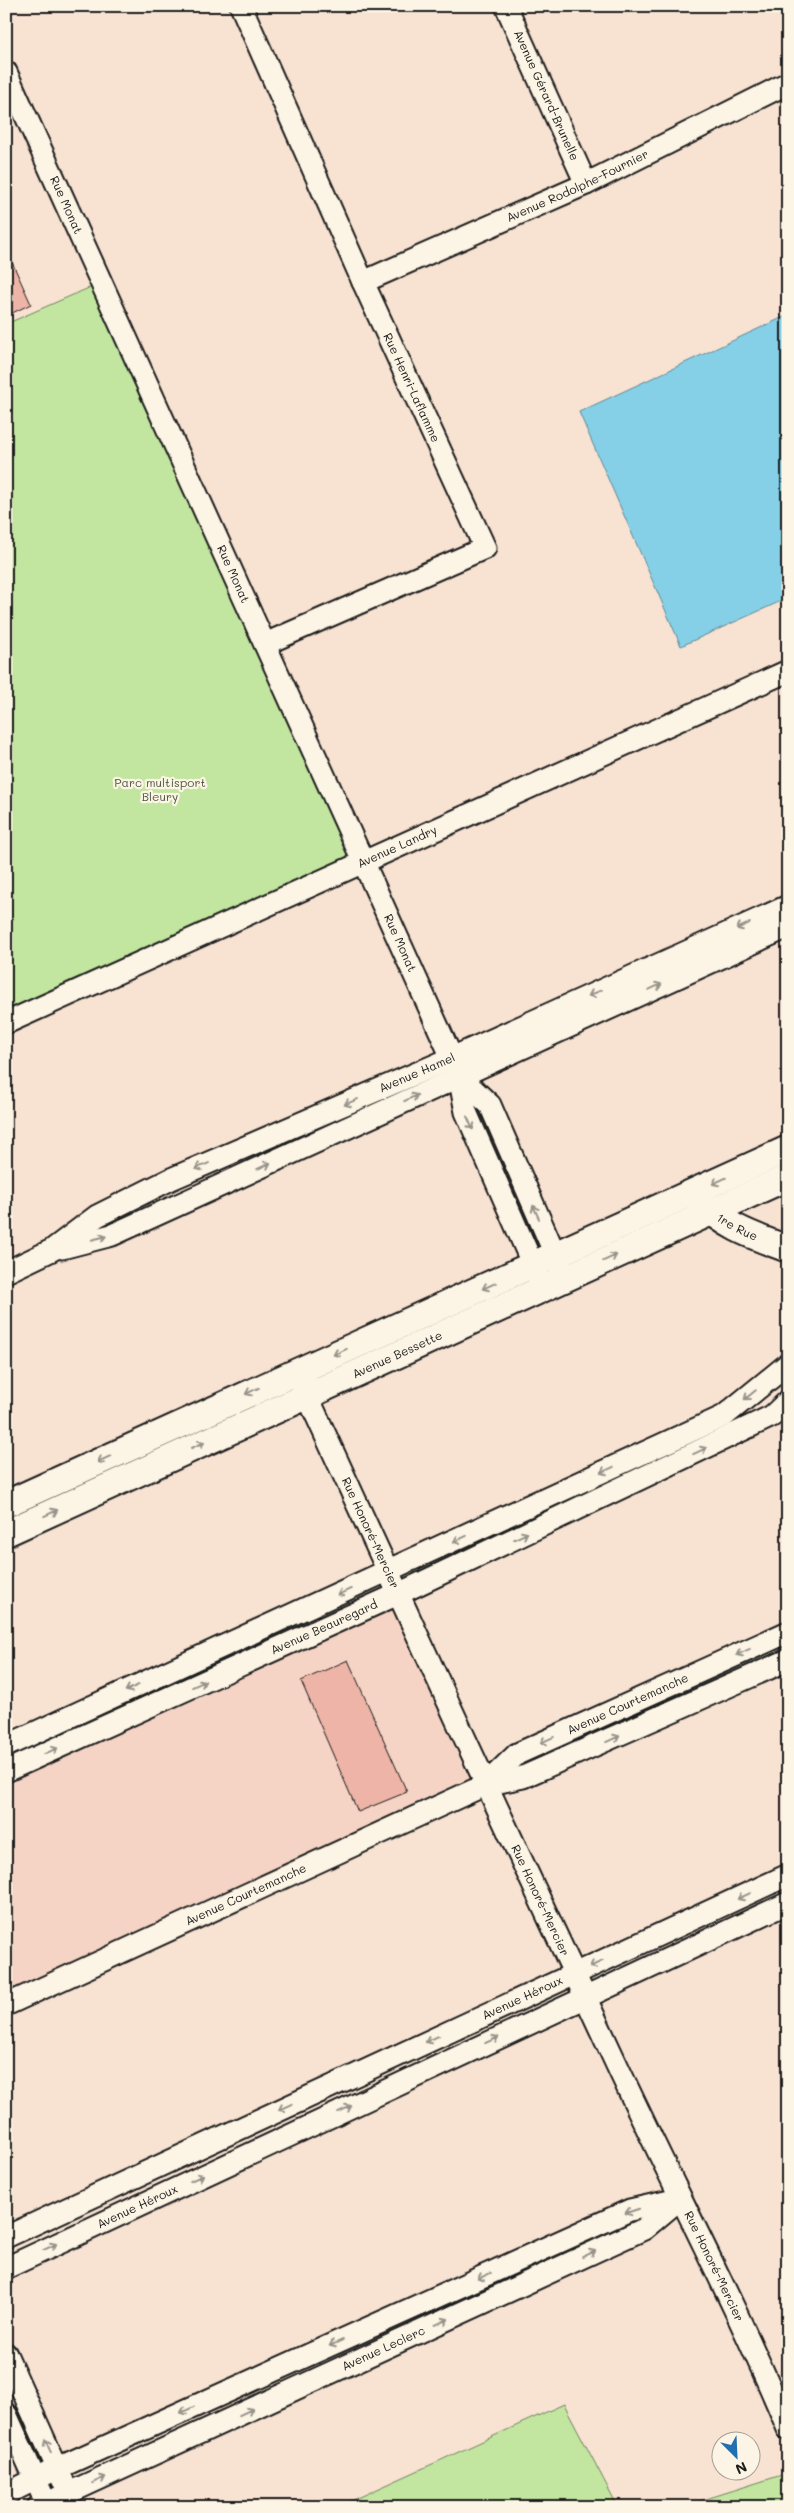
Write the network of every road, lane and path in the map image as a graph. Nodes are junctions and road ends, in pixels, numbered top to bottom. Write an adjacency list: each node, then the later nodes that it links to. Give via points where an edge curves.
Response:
1 (241, 6): 6 (street, Rue Henri-Laflamme)
2 (506, 6): 5 (street, Avenue Gérard-Brunelle)
3 (6, 72): 7 (street, Rue Monat)
4 (788, 83): 5 (street, Avenue Rodolphe-Fournier)
5 (586, 184): 6 (street, Avenue Rodolphe-Fournier)
6 (363, 282): 7 (street, Rue Henri-Laflamme, via 486,548)
7 (265, 644): 9 (street, Rue Monat)
8 (788, 671): 9 (street, Avenue Landry)
9 (364, 862): 12 (street, Avenue Landry); 13 (street, Rue Monat)
10 (788, 906): 13 (street, Avenue Hamel, one-way to 13)
11 (788, 927): 13 (street, Avenue Hamel, one-way to 11)
12 (6, 1023)
13 (456, 1067): 19 (street, Avenue Hamel, via 171,1179 97,1216 52,1250); 20 (street, Rue Monat, via 490,1105)
14 (788, 1149): 15 (street, Avenue Bessette)
15 (779, 1178): 16 (street, Avenue Bessette, one-way to 16); 17 (street, Avenue Bessette)
16 (693, 1193): 17 (street, 1re Rue); 20 (street, Avenue Bessette)
17 (711, 1212): 18 (street, 1re Rue, via 736,1229); 20 (street, Avenue Bessette, one-way to 17)
18 (788, 1249)
19 (6, 1272)
20 (549, 1272): 22 (street, Avenue Bessette, one-way to 22); 23 (street, Avenue Bessette)
21 (788, 1364): 25 (street, Avenue Beauregard, one-way to 25, via 724,1416)
22 (296, 1371): 23 (street, Rue Honoré-Mercier); 27 (street, Avenue Bessette, one-way to 27)
23 (308, 1396): 28 (street, Avenue Bessette, one-way to 23); 29 (street, Rue Honoré-Mercier)
24 (788, 1401): 26 (street, Avenue Beauregard, one-way to 24, via 772,1416)
25 (660, 1445): 26 (street); 29 (street, Avenue Beauregard, one-way to 29)
26 (667, 1466): 30 (street, Avenue Beauregard, one-way to 26)
27 (6, 1504)
28 (6, 1533)
29 (388, 1572): 30 (street, Rue Honoré-Mercier); 33 (street, Avenue Beauregard, one-way to 33)
30 (398, 1594): 34 (street, Avenue Beauregard, one-way to 30); 35 (street, Rue Honoré-Mercier)
31 (785, 1641): 35 (street, Avenue Courtemanche, one-way to 35, via 517,1754)
32 (788, 1660): 35 (street, Avenue Courtemanche, one-way to 32, via 524,1778)
33 (6, 1746)
34 (6, 1770)
35 (485, 1785): 38 (street, Rue Honoré-Mercier); 40 (street, Avenue Courtemanche)
36 (782, 1878): 37 (street); 38 (street, Avenue Héroux, one-way to 38)
37 (787, 1905): 39 (street, Avenue Héroux)
38 (574, 1974): 39 (street, Rue Honoré-Mercier); 41 (street, Avenue Héroux, one-way to 41)
39 (584, 1997): 42 (street, Avenue Héroux, one-way to 39); 43 (street, Rue Honoré-Mercier)
40 (6, 2005)
41 (255, 2120): 42 (street); 44 (street, Avenue Héroux)
42 (268, 2144): 46 (street, Avenue Héroux, one-way to 42)
43 (680, 2199): 45 (street, Avenue Leclerc, one-way to 45, via 630,2210); 47 (street, Avenue Leclerc, one-way to 43, via 644,2229); 52 (street, Rue Honoré-Mercier)
44 (6, 2237)
45 (533, 2254): 47 (street); 49 (street, Avenue Leclerc, one-way to 49)
46 (6, 2268)
47 (542, 2276): 51 (street, Avenue Leclerc, one-way to 47)
48 (6, 2354): 53 (street, one-way to 48)
49 (214, 2398): 51 (street); 53 (street, Avenue Leclerc, one-way to 53)
50 (6, 2414): 54 (street)
51 (224, 2422): 56 (street, Avenue Leclerc, one-way to 51)
52 (788, 2429)
53 (58, 2468): 54 (street, Avenue Leclerc); 56 (street)
54 (36, 2480): 55 (street, Avenue Leclerc); 57 (street)
55 (6, 2494)
56 (72, 2500): 57 (street, Avenue Leclerc)
57 (44, 2506)

